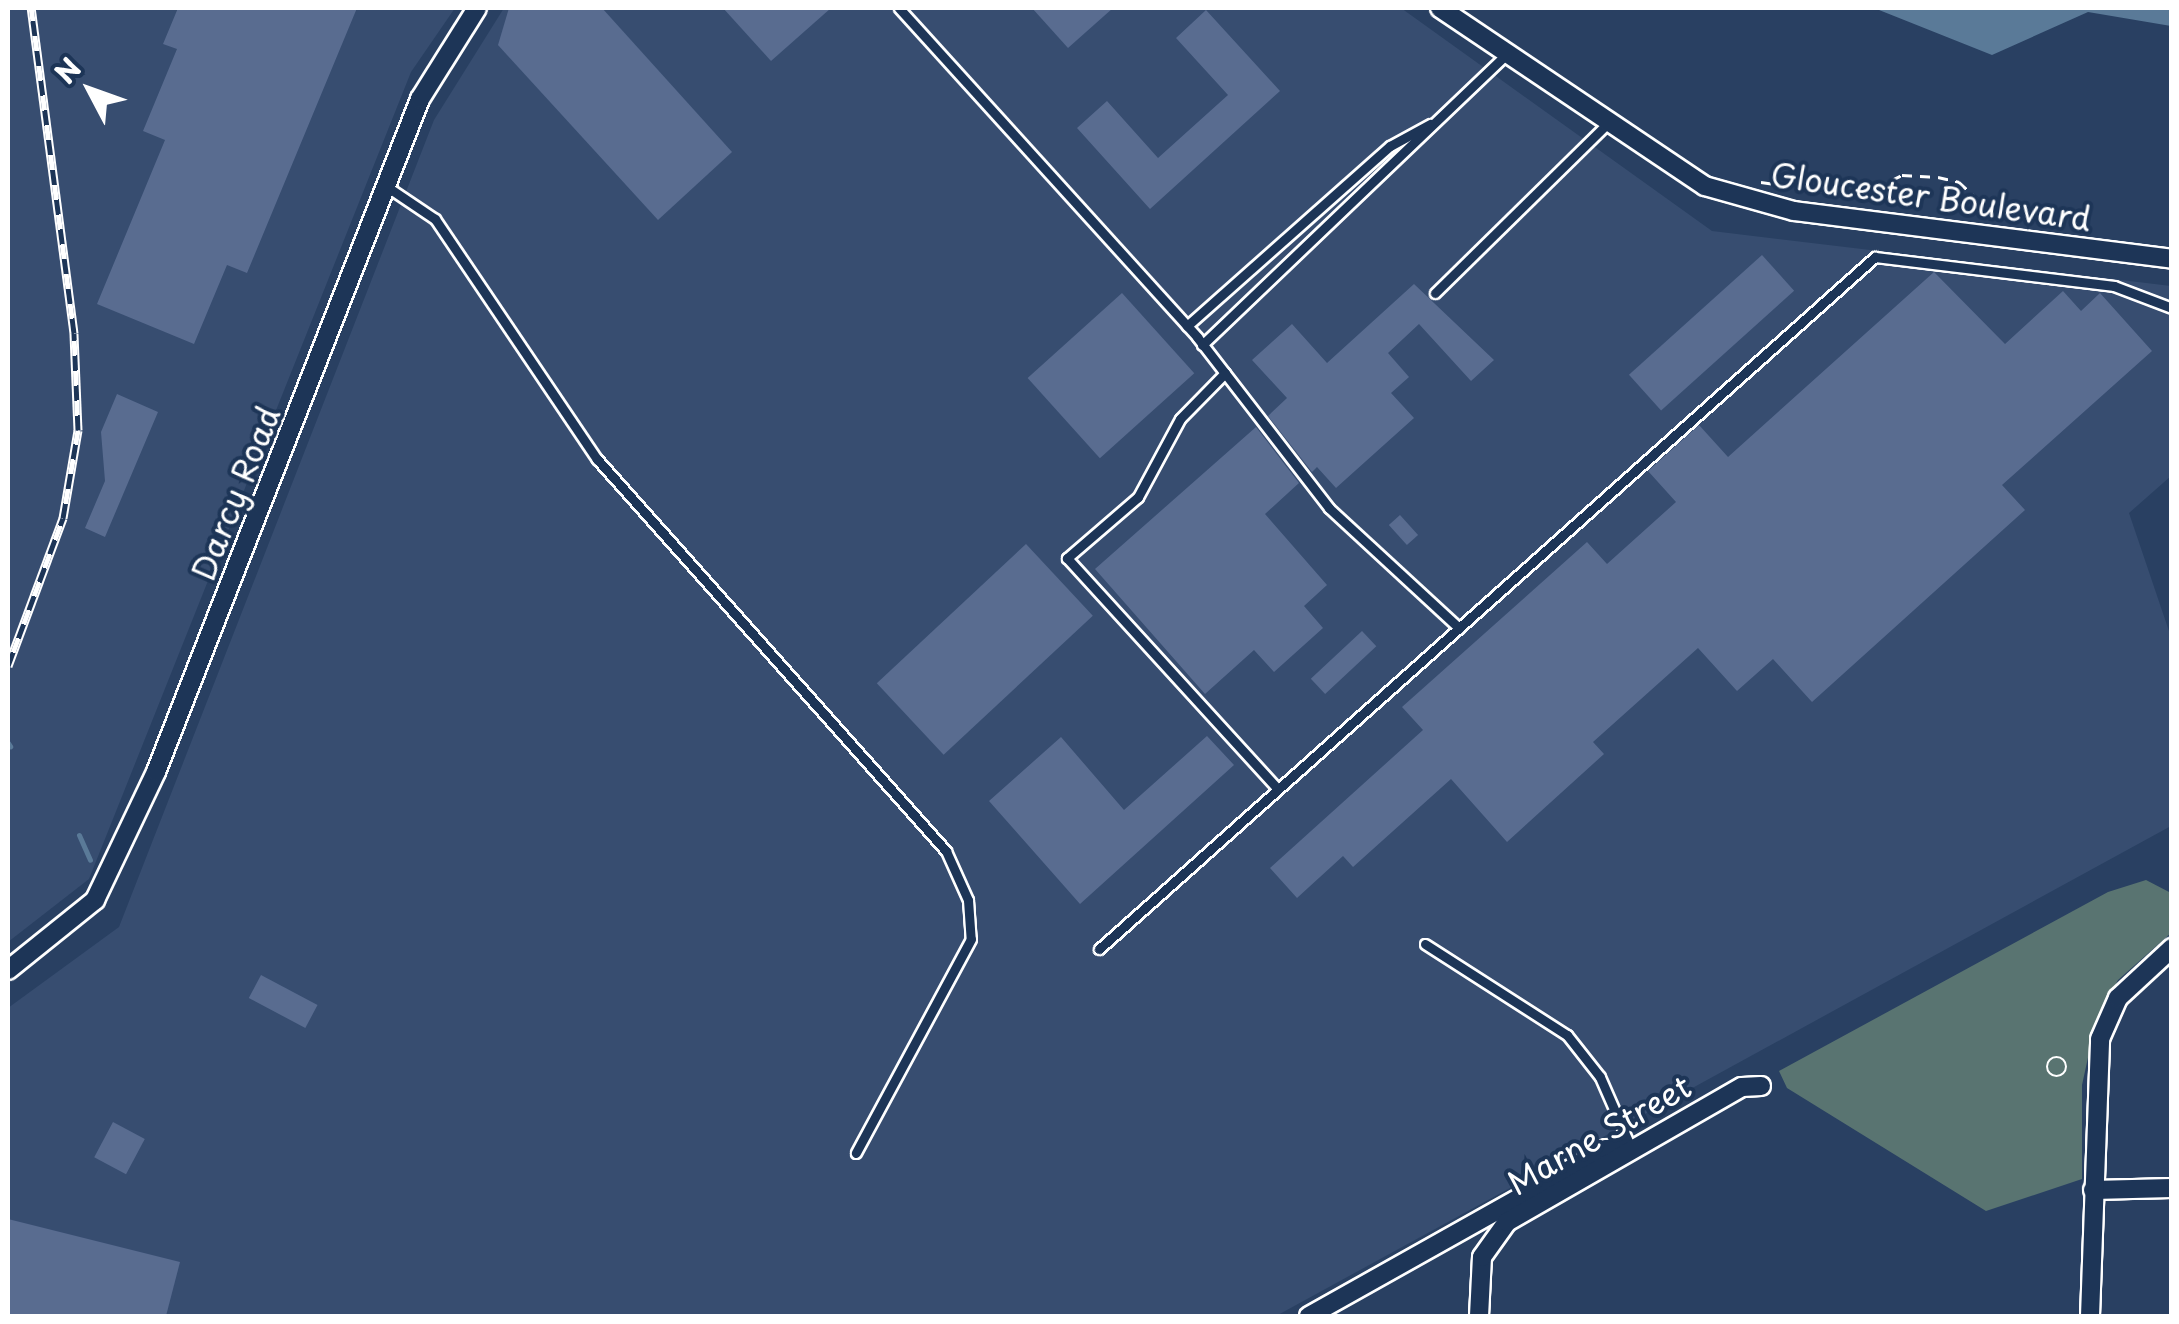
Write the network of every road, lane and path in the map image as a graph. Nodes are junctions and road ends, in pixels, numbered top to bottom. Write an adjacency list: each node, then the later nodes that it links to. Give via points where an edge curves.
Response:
1 (477, 8): 8 (street, Darcy Road, via 420,99)
2 (899, 8): 13 (lane)
3 (1440, 8): 4 (street, Gloucester Boulevard)
4 (1506, 54): 5 (lane); 6 (street, Gloucester Boulevard)
5 (1437, 120): 13 (lane, via 1390,146); 14 (lane)
6 (1606, 125): 10 (street, Gloucester Boulevard, via 1679,174 1750,201); 11 (lane)
7 (1750, 179): 9 (path, via 1844,196 1902,175 1938,177 1959,182)
8 (386, 186): 21 (street, Darcy Road, via 156,772 95,900); 25 (lane, via 435,219 596,458 946,851 968,900 971,939)
9 (1999, 218)
10 (2172, 259)
11 (1434, 293)
12 (2172, 308): 16 (lane, via 2114,286 1875,257)
13 (1187, 326): 14 (lane)
14 (1202, 345): 15 (lane)
15 (1225, 374): 16 (lane, via 1329,508); 17 (lane, via 1180,420 1138,497 1066,558)
16 (1459, 628): 17 (lane)
17 (1276, 788): 20 (lane)
18 (1425, 944): 24 (lane, via 1566,1035 1600,1078)
19 (2172, 948): 27 (street, via 2138,973 2105,1024)
20 (1100, 950)
21 (8, 970)
22 (2048, 1071): 22 (path, via 2059,1077 2068,1064 2054,1057)
23 (1762, 1086): 24 (street, Marne Street, via 1742,1086)
24 (1631, 1148): 28 (street, via 1606,1149); 29 (street, Marne Street, via 1507,1222 1482,1256)
25 (856, 1153)
26 (2172, 1188): 27 (street)
27 (2093, 1190): 30 (street)
28 (1308, 1316)
29 (1479, 1316)
30 (2090, 1316)

